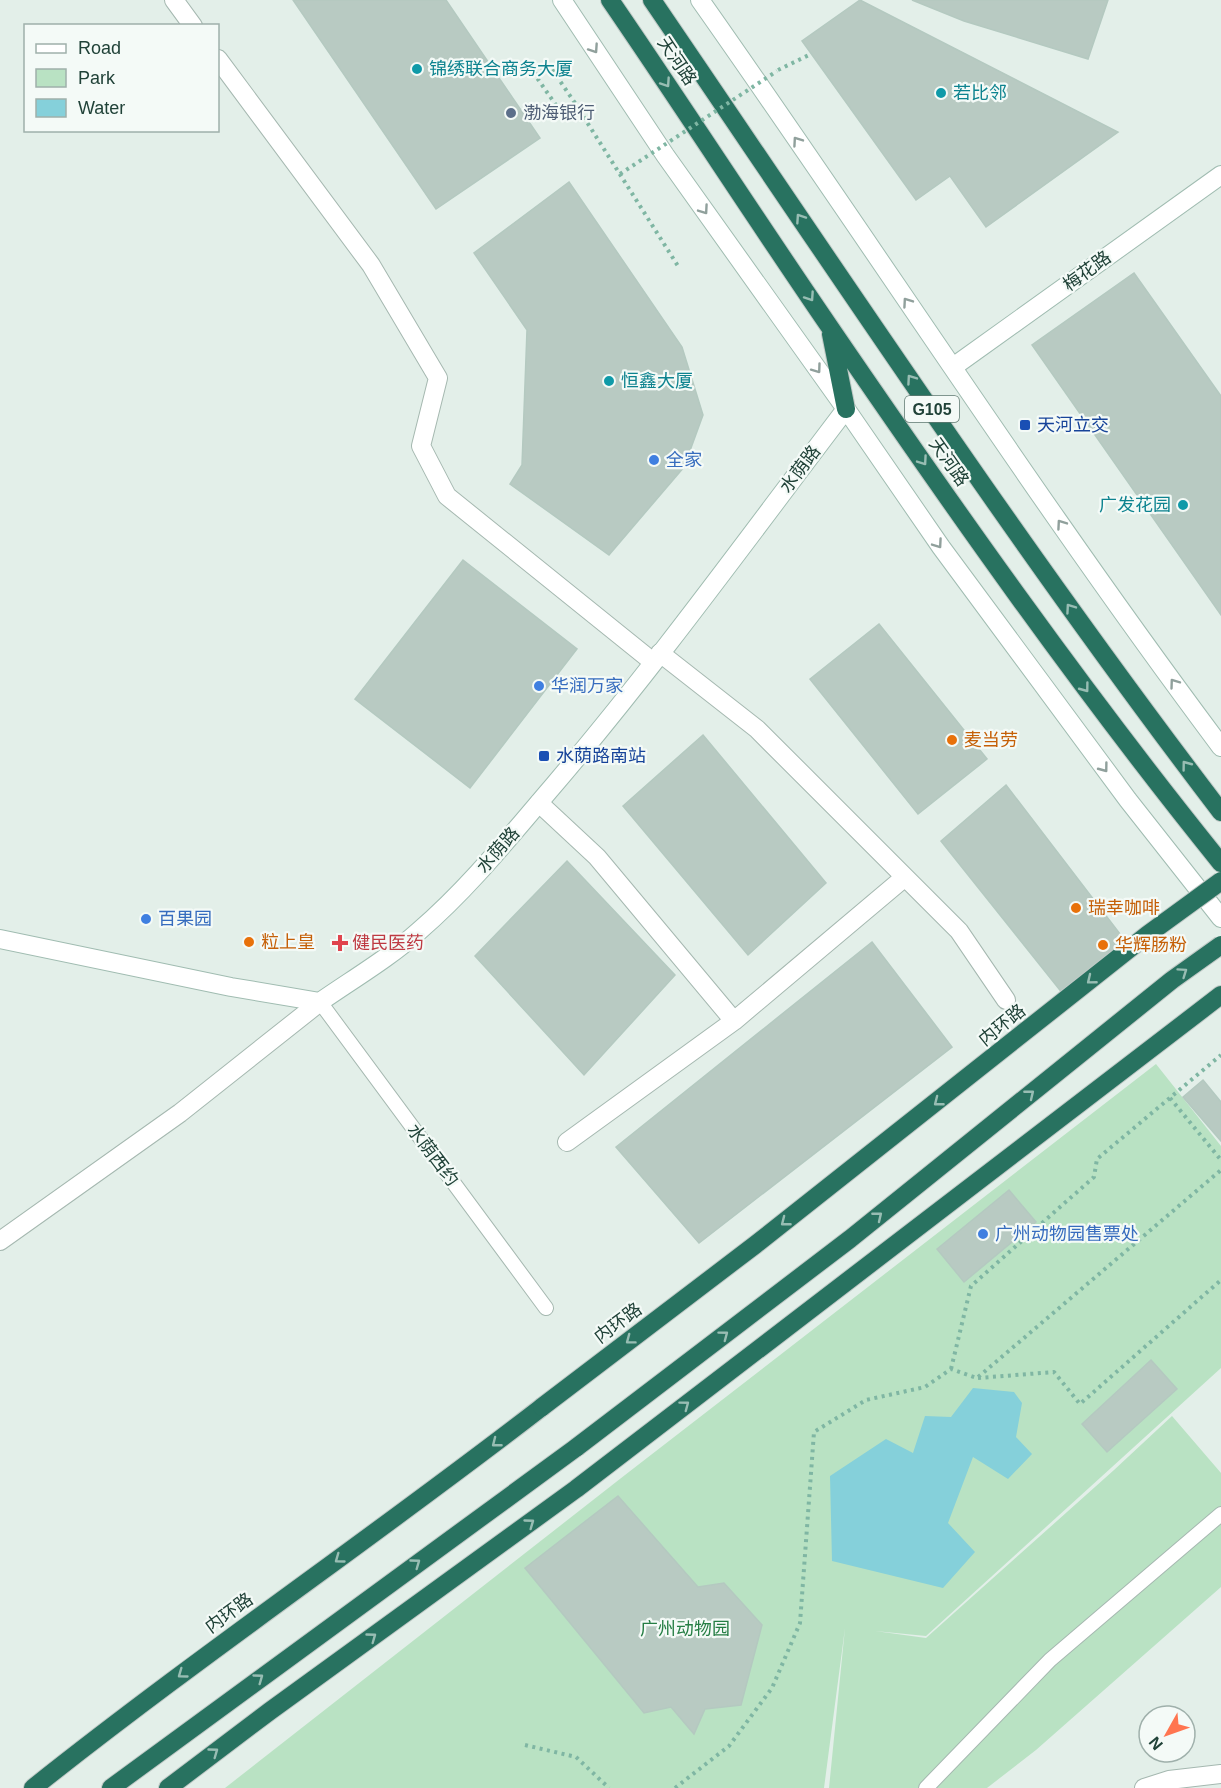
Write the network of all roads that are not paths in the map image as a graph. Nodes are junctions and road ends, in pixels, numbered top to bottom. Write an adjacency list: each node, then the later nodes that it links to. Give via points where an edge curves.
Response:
1 (174, 0): 6 (street)
2 (562, 0): 11 (street, one-way to 11, via 665,155)
3 (610, 0): 9 (highway, 天河路 / G105, one-way to 9)
4 (652, 0): 15 (highway, 天河路 / G105, one-way to 4, via 987,490)
5 (700, 0): 10 (street, one-way to 5)
6 (192, 24)
7 (219, 60): 12 (street, via 370,265 438,378 421,446 447,495)
8 (1221, 175): 10 (street, 梅花路)
9 (830, 327): 11 (highway); 16 (highway, 天河路 / G105, one-way to 16, via 1075,675)
10 (953, 367): 13 (street, one-way to 10)
11 (846, 409): 12 (street, 水荫路); 21 (street, one-way to 21, via 1004,634)
12 (657, 658): 14 (street, 水荫路); 19 (street, via 757,729)
13 (1221, 747)
14 (539, 803): 26 (street, 水荫路, via 456,898 418,933); 27 (street, via 597,857)
15 (1221, 812)
16 (1209, 849): 17 (highway, G105); 18 (highway)
17 (1221, 863)
18 (1221, 876)
19 (905, 877): 25 (street, via 959,931); 27 (street)
20 (1221, 881): 33 (highway, 内环路, one-way to 33, bridge, via 468,1464)
21 (1221, 918)
22 (0, 939): 26 (street)
23 (1221, 945): 34 (highway, one-way to 23, bridge, via 577,1447 850,1239 1172,980)
24 (1221, 994): 35 (highway, one-way to 24, via 576,1489)
25 (1006, 1000)
26 (320, 1002): 29 (street, 水荫路, via 180,1113); 30 (lane, 水荫西约)
27 (734, 1021): 28 (street)
28 (567, 1142)
29 (0, 1241)
30 (546, 1308)
31 (1221, 1514): 36 (lane, via 1050,1660)
32 (1221, 1774): 37 (street, via 1169,1780)
33 (33, 1788)
34 (111, 1788)
35 (168, 1788)
36 (926, 1788)
37 (1144, 1788)

